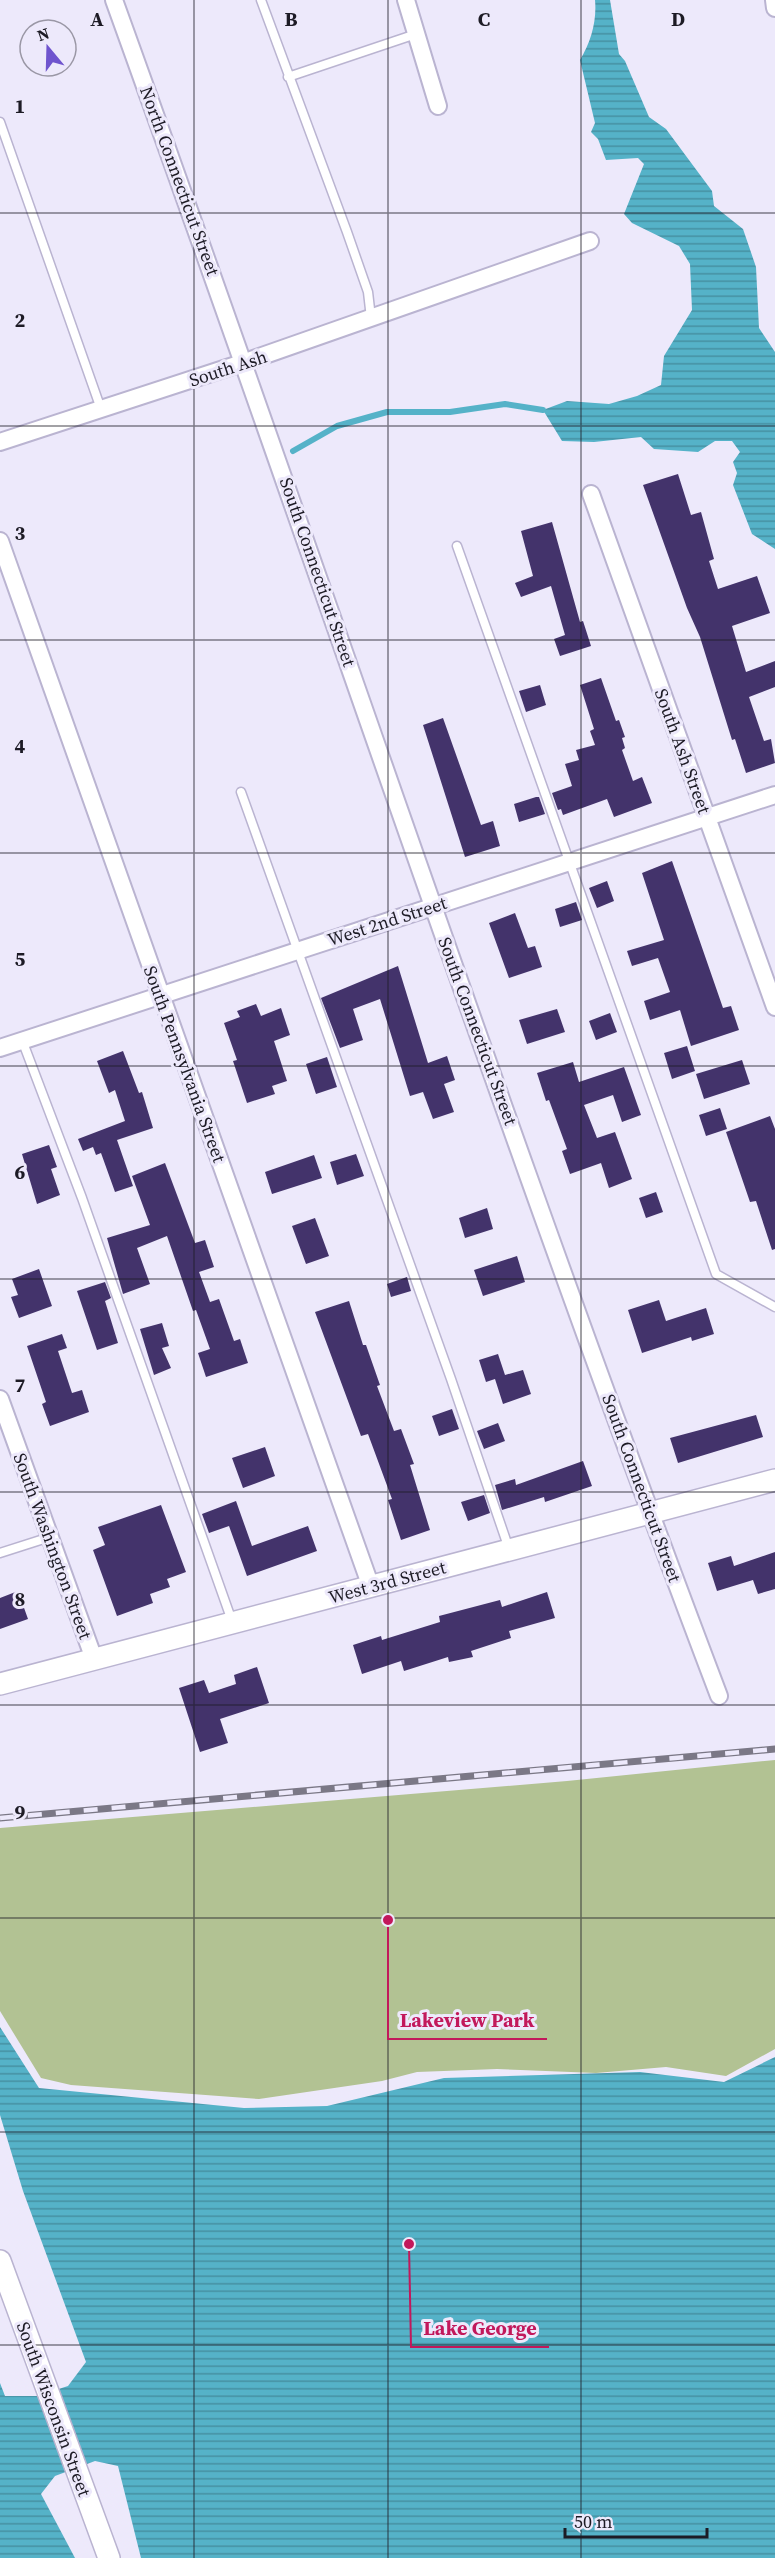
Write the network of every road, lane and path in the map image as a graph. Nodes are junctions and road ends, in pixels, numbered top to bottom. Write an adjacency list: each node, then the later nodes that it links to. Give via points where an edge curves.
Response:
1 (114, 0): 12 (street, North Connecticut Street)
2 (261, 0): 7 (lane)
3 (406, 0): 6 (street)
4 (774, 0): 5 (street)
5 (775, 8)
6 (416, 34): 7 (lane); 8 (street)
7 (288, 77): 11 (lane, via 354,251)
8 (438, 106)
9 (0, 122): 13 (lane)
10 (590, 241): 11 (street, South Ash)
11 (372, 318): 12 (street, South Ash)
12 (245, 362): 13 (street, South Ash); 22 (street, South Connecticut Street)
13 (101, 409): 14 (street, South Ash)
14 (0, 442)
15 (591, 494): 20 (street, South Ash Street)
16 (0, 541): 24 (street, South Pennsylvania Street)
17 (457, 546): 21 (lane)
18 (241, 792): 23 (lane)
19 (775, 795): 20 (street, West 2nd Street)
20 (706, 817): 21 (street, West 2nd Street); 25 (street, South Ash Street)
21 (570, 862): 22 (street, West 2nd Street); 28 (lane, via 716,1274)
22 (433, 906): 23 (street, West 2nd Street); 31 (street, South Connecticut Street)
23 (296, 951): 24 (street, West 2nd Street); 33 (lane)
24 (160, 995): 26 (street, West 2nd Street); 35 (street, South Pennsylvania Street)
25 (775, 1007)
26 (22, 1041): 27 (street, West 2nd Street); 36 (lane, via 82,1198)
27 (0, 1048)
28 (775, 1307)
29 (0, 1399): 32 (street, South Washington Street)
30 (775, 1480): 31 (street, West 3rd Street)
31 (650, 1513): 33 (street, West 3rd Street); 39 (street, South Connecticut Street)
32 (50, 1537): 34 (lane); 37 (street, South Washington Street)
33 (509, 1549): 35 (street, West 3rd Street)
34 (0, 1553)
35 (371, 1587): 36 (street, West 3rd Street)
36 (232, 1622): 37 (street, West 3rd Street)
37 (94, 1659): 38 (street, West 3rd Street)
38 (0, 1684)
39 (719, 1696)
40 (0, 2261): 41 (street, South Wisconsin Street)
41 (109, 2558)

